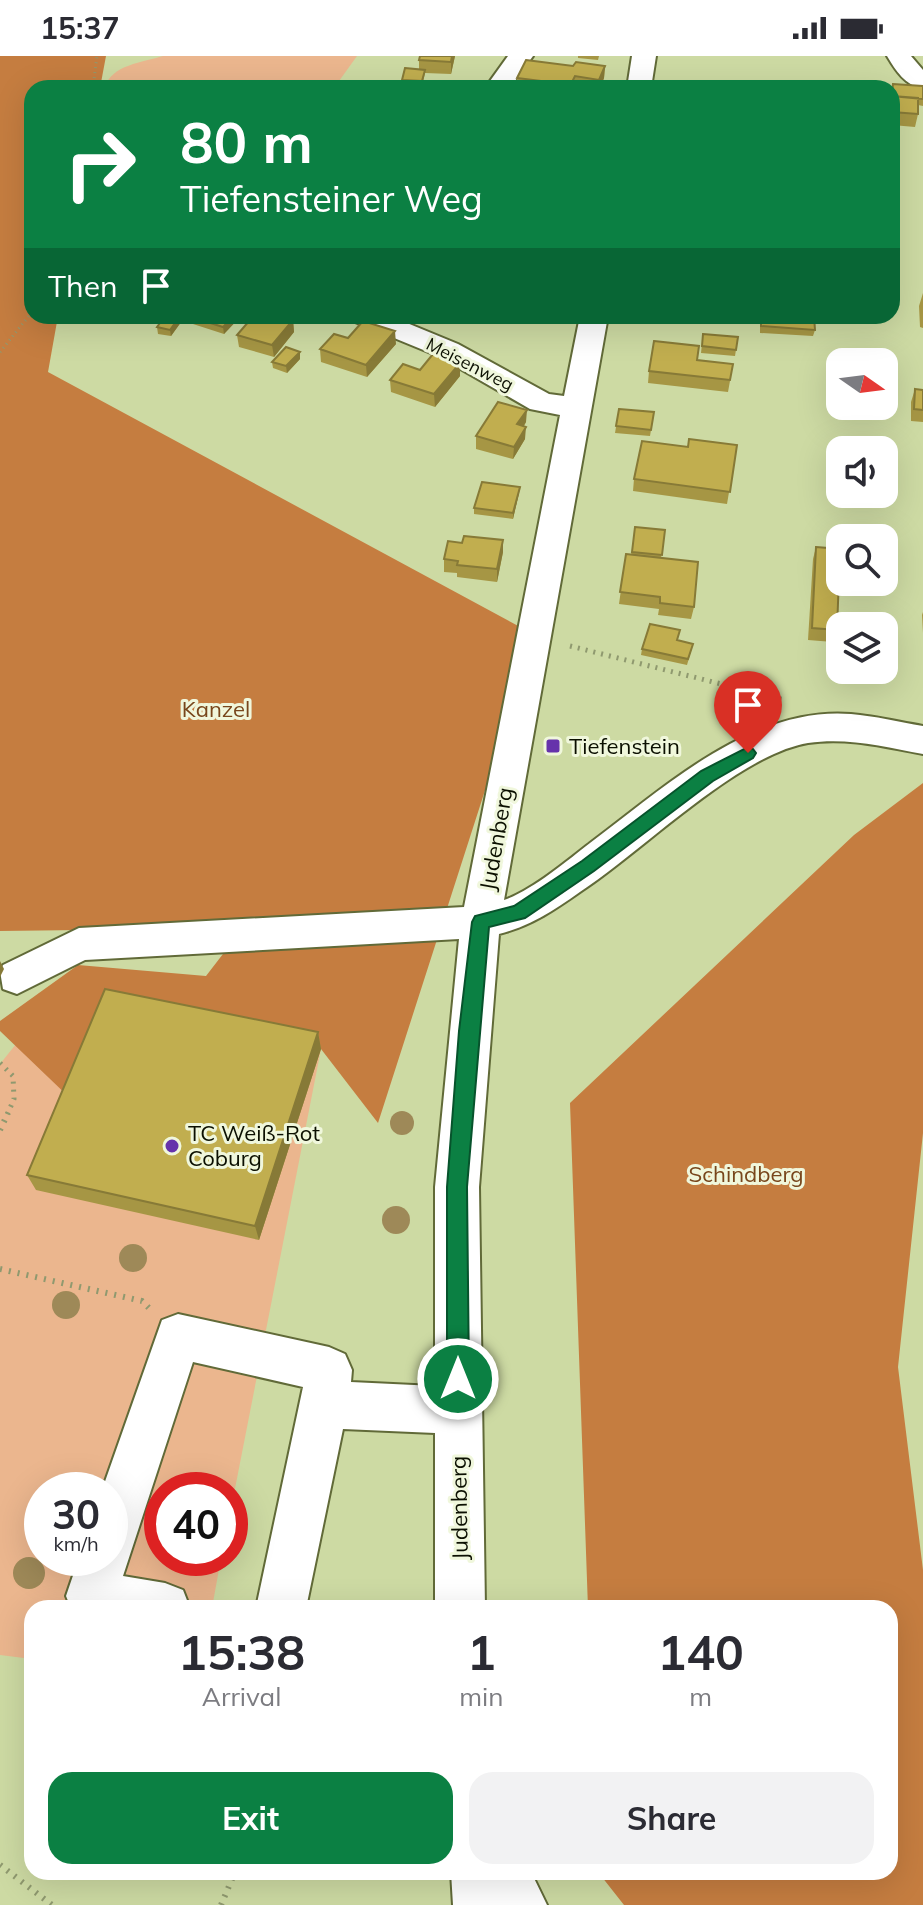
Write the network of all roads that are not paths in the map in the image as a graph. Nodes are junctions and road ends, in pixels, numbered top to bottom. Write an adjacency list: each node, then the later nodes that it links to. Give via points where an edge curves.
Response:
1 (521, 56): 4 (street)
2 (644, 56): 5 (street)
3 (899, 56): 6 (street)
4 (503, 80)
5 (640, 80)
6 (923, 82)
7 (385, 324): 9 (street, Meisenweg, via 448,350 541,402)
8 (592, 324): 9 (street, Judenberg)
9 (575, 408): 11 (street, Judenberg)
10 (923, 740): 11 (street, via 850,727 807,730 768,742 707,776 519,913)
11 (481, 922): 12 (street, via 79,944); 14 (street, Judenberg, via 457,1187)
12 (17, 977)
13 (324, 1404): 14 (street); 15 (street, via 329,1370 178,1336); 18 (street)
14 (458, 1411): 19 (street, Judenberg)
15 (128, 1486)
16 (98, 1576): 17 (street, via 91,1596)
17 (116, 1600)
18 (283, 1600)
19 (460, 1600)
20 (479, 1880): 22 (street)
21 (505, 1880): 23 (street)
22 (481, 1905)
23 (519, 1905)

